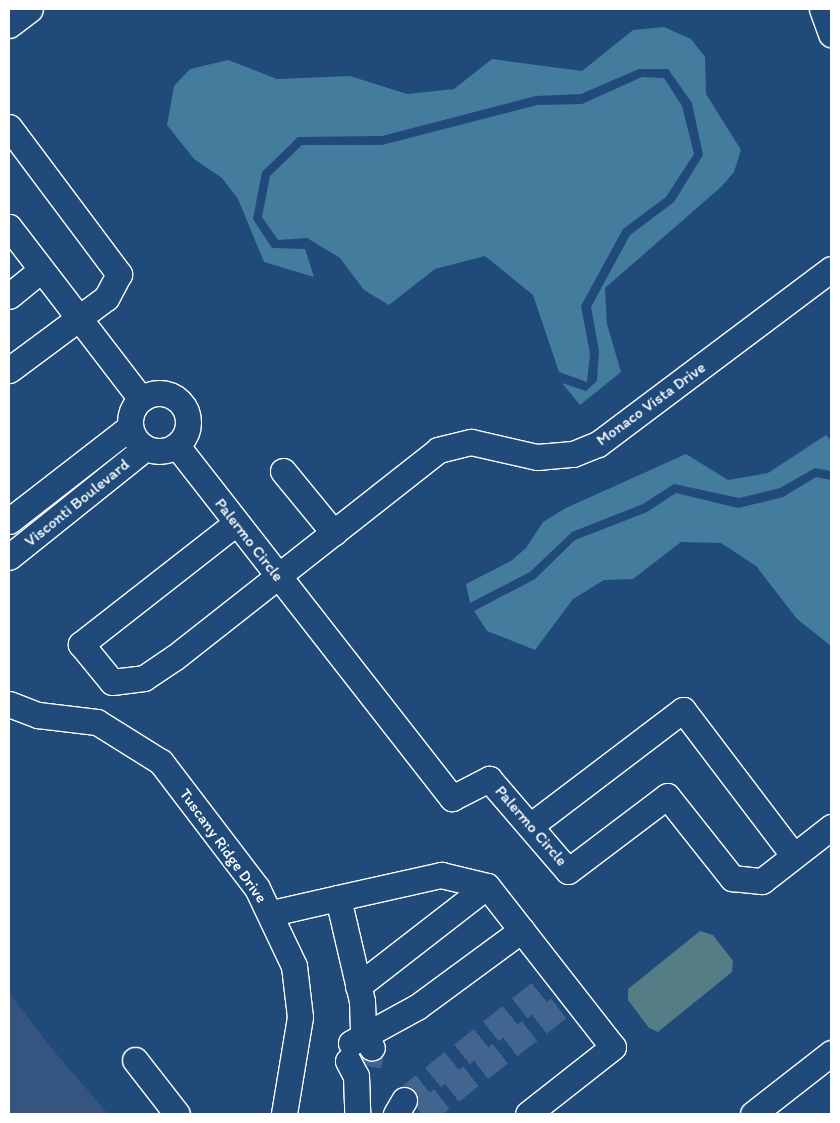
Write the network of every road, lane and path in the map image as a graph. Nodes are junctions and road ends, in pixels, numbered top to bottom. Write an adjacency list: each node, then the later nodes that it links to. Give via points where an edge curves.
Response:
1 (30, 9): 3 (street)
2 (822, 9): 4 (street)
3 (9, 25)
4 (831, 34)
5 (9, 127): 10 (street, via 119,274 106,298)
6 (9, 227): 8 (street)
7 (831, 269): 19 (street, Monaco Vista Drive, via 598,444 574,454 537,457 471,442 438,450)
8 (42, 270): 9 (street); 10 (street)
9 (9, 296)
10 (77, 316): 11 (street); 12 (street)
11 (9, 370)
12 (141, 399): 13 (street); 14 (street, via 162,393 180,402 188,424)
13 (130, 427): 15 (street); 17 (street, Visconti Boulevard)
14 (177, 446): 15 (street, via 165,451); 18 (street, Palermo Circle)
15 (146, 448): 20 (street, Visconti Boulevard)
16 (283, 471): 19 (street)
17 (9, 522)
18 (236, 522): 21 (street, Palermo Circle); 21 (street, Monaco Vista Drive, via 81,644 112,682 144,678)
19 (334, 533): 21 (street, Monaco Vista Drive)
20 (9, 557)
21 (278, 578): 23 (street, Palermo Circle, via 452,798 490,778)
22 (9, 704): 28 (street, Tuscany Ridge Drive, via 38,715 97,722 160,762 257,888)
23 (530, 826): 25 (street, Palermo Circle, via 568,871 667,796 732,878 762,881); 25 (street, via 683,710)
24 (831, 827): 25 (street, Palermo Circle)
25 (794, 856)
26 (487, 886): 27 (street, via 441,875); 29 (street); 30 (street)
27 (338, 898): 28 (street); 30 (street)
28 (272, 913): 34 (street, Tuscany Ridge Drive, via 294,966 300,1017)
29 (522, 930): 32 (street, via 416,1007); 37 (street, via 557,993 614,1047)
30 (358, 986): 32 (street)
31 (831, 1053): 38 (street)
32 (360, 1054): 35 (street)
33 (135, 1060): 36 (street)
34 (288, 1108)
35 (361, 1111)
36 (177, 1114)
37 (528, 1114)
38 (753, 1114)

